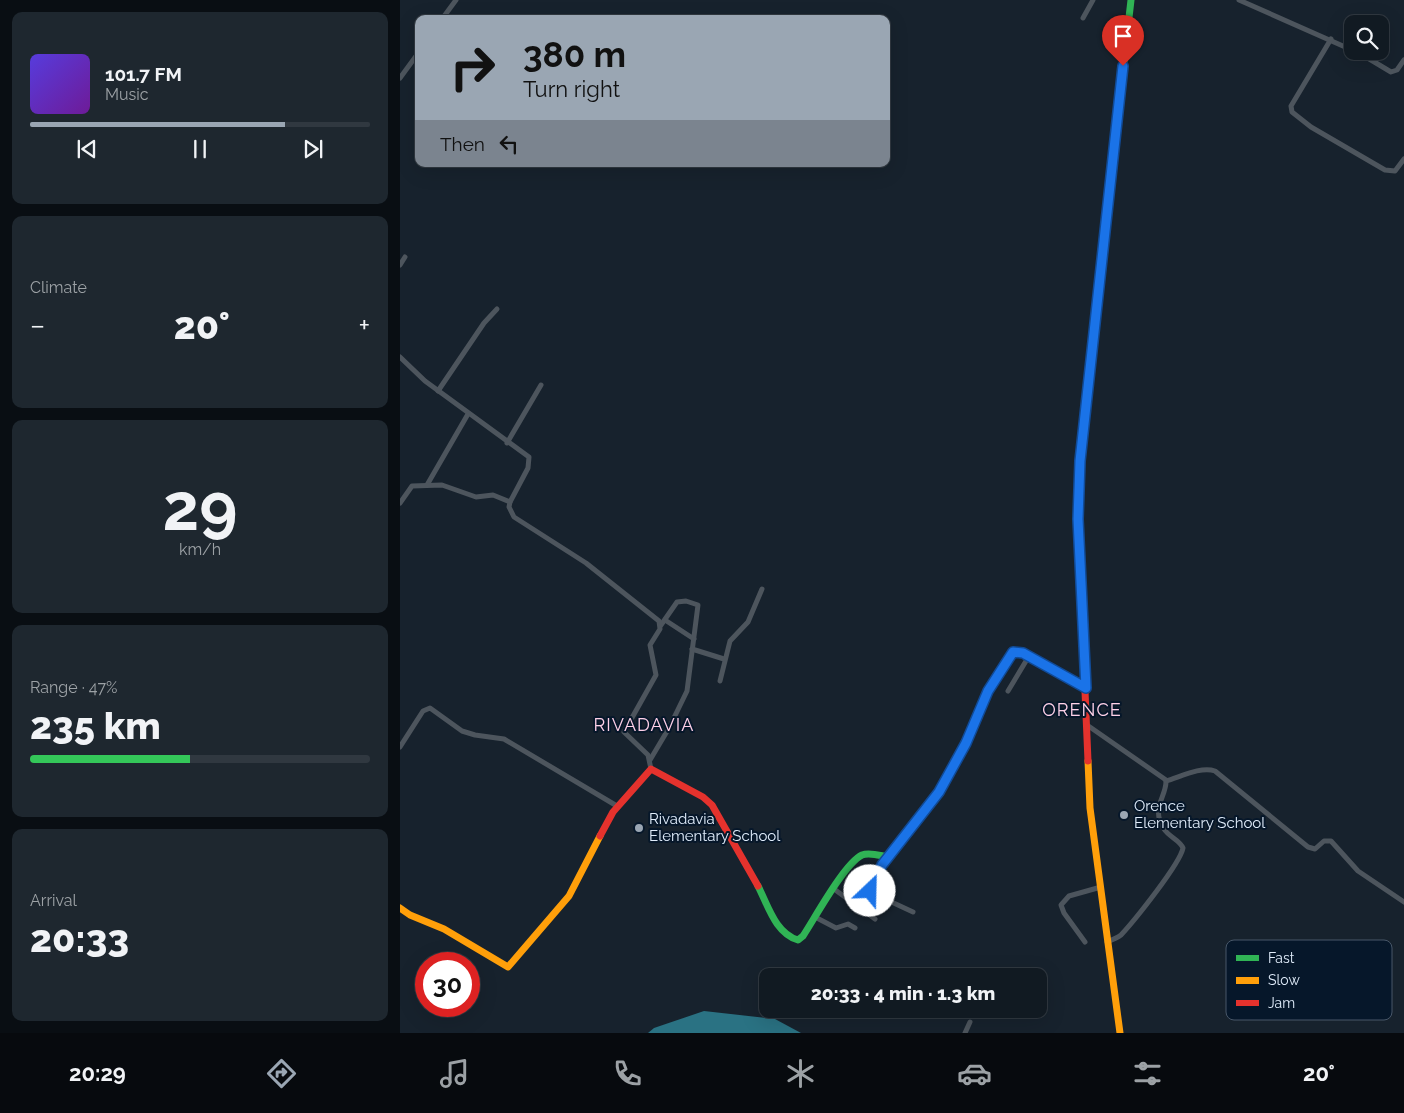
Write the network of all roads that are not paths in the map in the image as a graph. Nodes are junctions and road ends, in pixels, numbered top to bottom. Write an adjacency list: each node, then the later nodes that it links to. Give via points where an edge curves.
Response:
1 (456, 0): 5 (street)
2 (1092, 0): 6 (street)
3 (1131, 0): 33 (street, via 1080,461 1078,519)
4 (1239, 0): 7 (street)
5 (445, 15)
6 (1083, 18)
7 (1330, 39): 8 (street); 13 (street, via 1290,106 1292,112 1385,170 1395,171)
8 (1344, 45)
9 (415, 57): 12 (street)
10 (1371, 60): 11 (street, via 1391,72 1397,70)
11 (1404, 60)
12 (400, 78)
13 (1404, 159)
14 (405, 257): 15 (street)
15 (400, 265)
16 (497, 308): 19 (street)
17 (400, 357): 19 (street)
18 (541, 385): 21 (street)
19 (438, 391): 20 (street)
20 (468, 414): 21 (street); 22 (street)
21 (507, 443): 23 (street, via 527,455 529,461)
22 (427, 485): 23 (street, via 442,485 476,498 492,495); 24 (street, via 412,486)
23 (510, 502): 27 (street, via 514,517 586,563)
24 (400, 503)
25 (762, 589): 31 (street, via 748,622 730,642)
26 (666, 620): 27 (street); 28 (street); 28 (street, via 677,602 696,603 699,609)
27 (661, 625): 37 (street, via 650,645 656,669 653,682 624,732)
28 (694, 639): 29 (street)
29 (692, 649): 31 (street); 37 (street, via 687,692)
30 (1029, 656): 33 (street); 34 (street); 41 (street, via 1016,651 1011,654 988,691 966,743 939,792)
31 (724, 658): 32 (street)
32 (720, 681)
33 (1086, 688): 35 (street)
34 (1008, 691)
35 (1087, 725): 39 (street); 42 (street, via 1090,808)
36 (400, 747): 40 (street, via 422,711 430,708 462,731 504,739)
37 (650, 760): 38 (street)
38 (651, 769): 40 (street); 47 (street, via 703,797 712,806 771,915 788,936 798,940)
39 (1166, 782): 44 (street, via 1194,772 1215,770 1308,847 1315,849 1324,841 1330,841 1358,871); 51 (street, via 1159,805 1160,821 1167,833 1183,846 1183,851 1127,928)
40 (617, 806): 45 (street, via 569,896 508,966)
41 (888, 857): 43 (street, via 862,855); 46 (street, via 870,892)
42 (1101, 887): 50 (street, via 1069,896 1061,905); 51 (street)
43 (834, 889): 47 (street); 48 (street)
44 (1404, 902)
45 (400, 908)
46 (913, 912)
47 (815, 917): 49 (street, via 836,928 849,924)
48 (875, 919)
49 (855, 928)
50 (1085, 942)
51 (1107, 942): 54 (street)
52 (970, 1022): 53 (street)
53 (965, 1033)
54 (1120, 1033)

